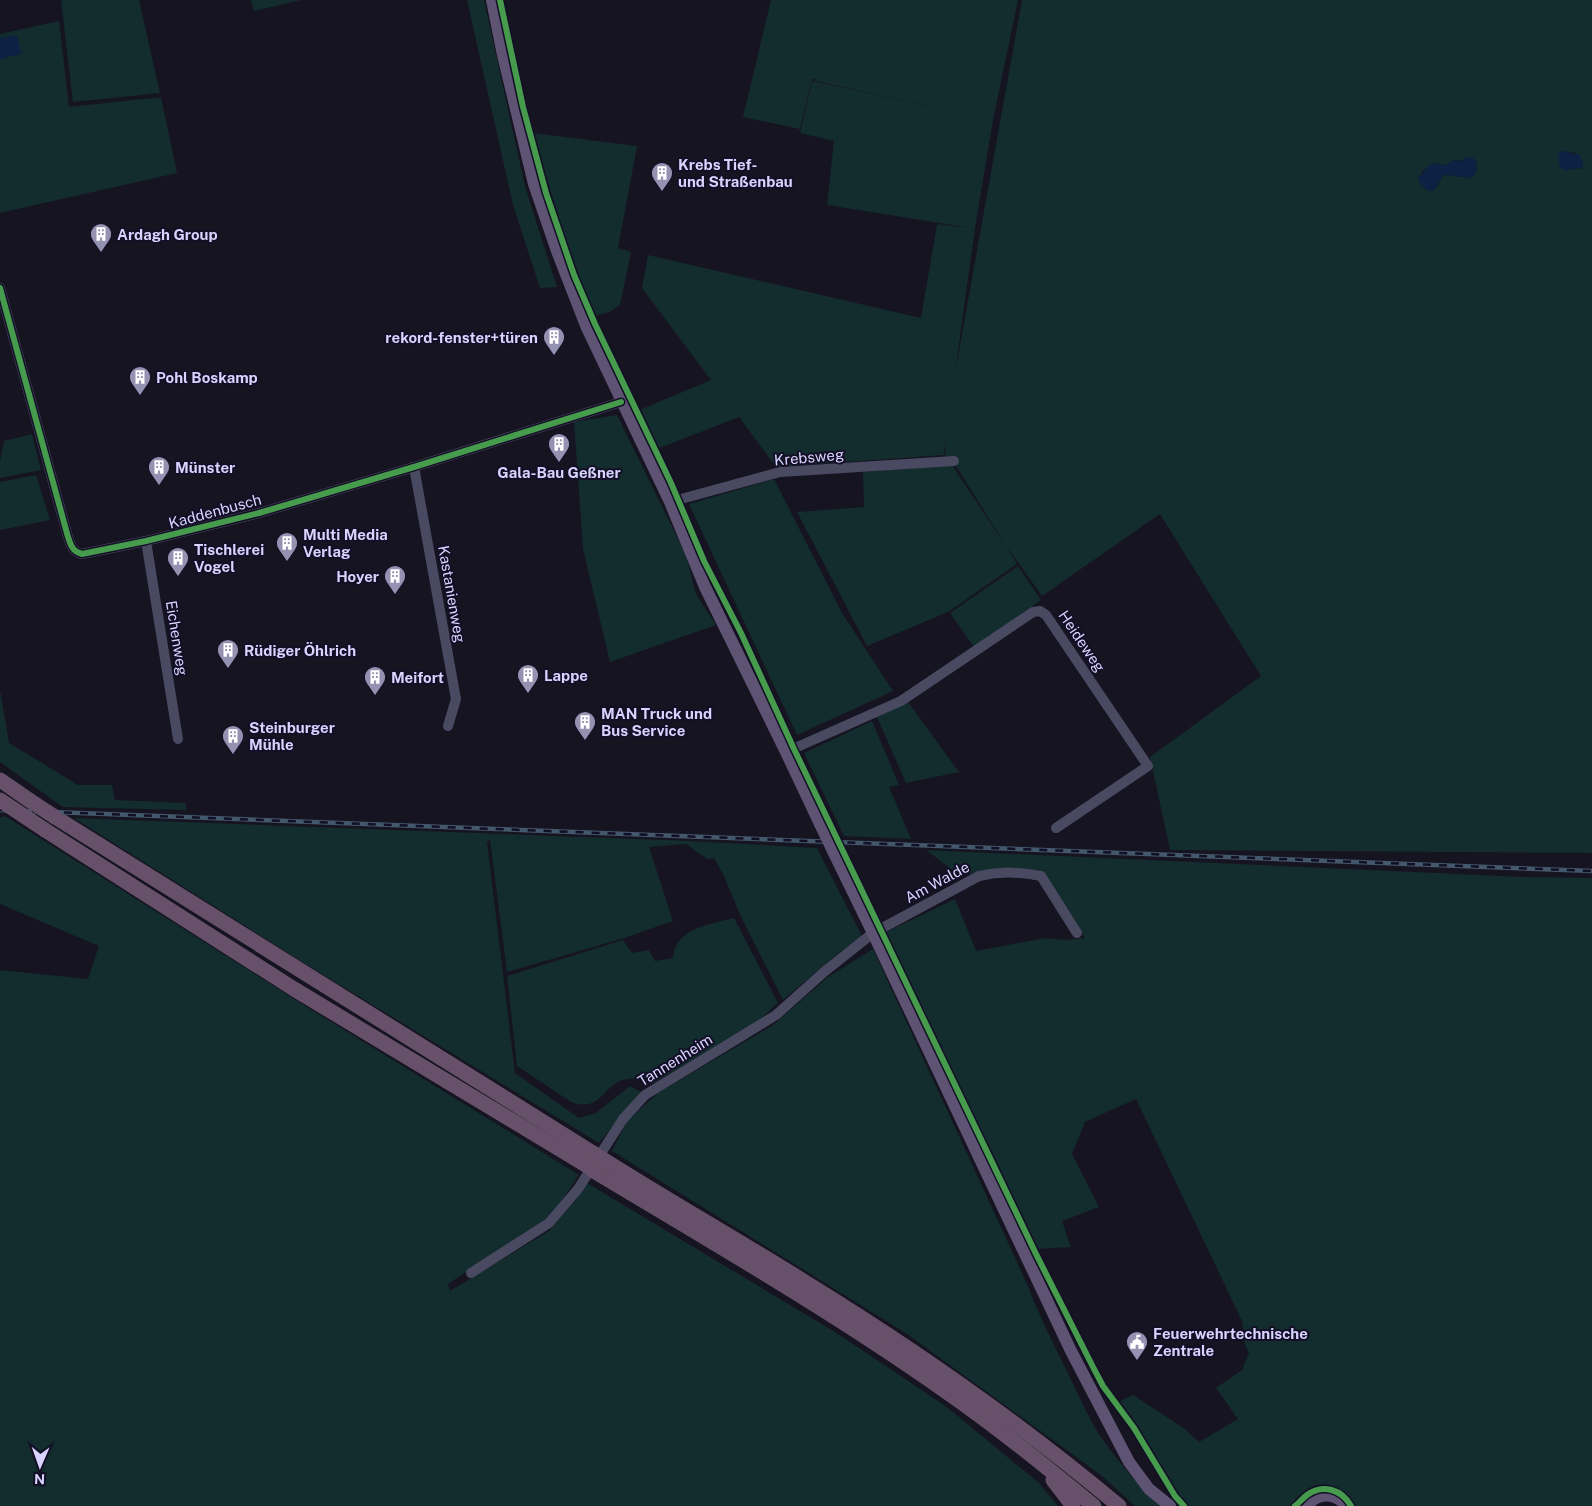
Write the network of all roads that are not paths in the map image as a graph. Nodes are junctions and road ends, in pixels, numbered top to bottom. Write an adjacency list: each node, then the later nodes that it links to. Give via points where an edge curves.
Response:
1 (492, 0): 3 (main road, via 534,184 587,328)
2 (0, 288): 7 (street, Kaddenbusch, via 71,546 82,554)
3 (621, 402): 5 (street, Kaddenbusch); 6 (main road)
4 (954, 461): 6 (street, Krebsweg, via 780,472)
5 (414, 467): 7 (street, Kaddenbusch); 8 (street, Kastanienweg, via 456,699)
6 (670, 502): 10 (main road, via 705,587)
7 (146, 542): 9 (street, Eichenweg)
8 (448, 726)
9 (178, 739)
10 (786, 752): 13 (street, Heideweg, via 901,701 1033,612 1040,611 1046,614 1148,766); 14 (main road, bridge)
11 (0, 780): 16 (highway, bridge)
12 (0, 800): 16 (highway, bridge, via 294,989)
13 (1056, 828)
14 (873, 933): 15 (street, Am Walde, via 979,876 998,872 1041,876); 17 (street, Tannenheim, via 776,1015 645,1095 623,1119 578,1189 555,1217); 22 (main road, via 1117,1441 1149,1489)
15 (1077, 933)
16 (593, 1162): 18 (highway, via 944,1390); 21 (highway, via 806,1282 953,1378)
17 (471, 1273)
18 (1035, 1457): 19 (highway); 20 (highway)
19 (1073, 1506)
20 (1094, 1506)
21 (1118, 1506)
22 (1170, 1506)
23 (1307, 1506): 24 (main road, via 1318,1496 1328,1495 1337,1497)
24 (1346, 1506)

